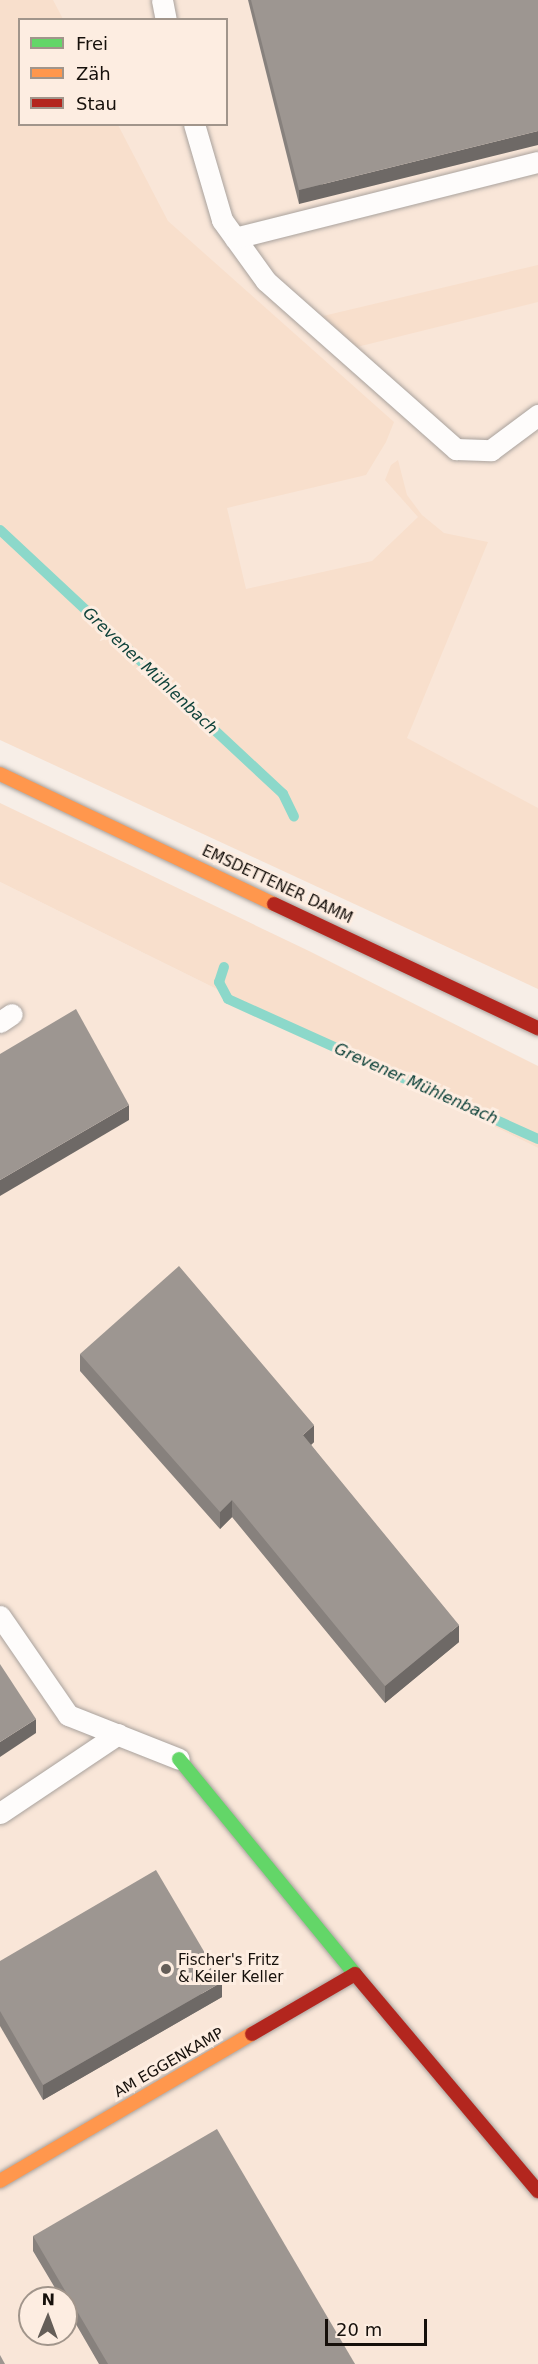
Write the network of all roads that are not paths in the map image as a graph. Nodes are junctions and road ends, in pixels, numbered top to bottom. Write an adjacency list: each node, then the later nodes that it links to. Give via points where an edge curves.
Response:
1 (162, 0): 2 (lane)
2 (166, 18)
3 (195, 126): 5 (lane, via 222,220)
4 (538, 162): 5 (lane)
5 (235, 238): 6 (lane, via 267,281 456,449 491,450)
6 (538, 415)
7 (0, 774): 8 (street, EMSDETTENER DAMM)
8 (538, 1029)
9 (0, 1616): 10 (lane, via 68,1715)
10 (118, 1734): 11 (lane); 12 (lane)
11 (180, 1759): 13 (street)
12 (0, 1813)
13 (355, 1974): 14 (street, AM EGGENKAMP); 15 (street)
14 (0, 2181)
15 (538, 2191)

